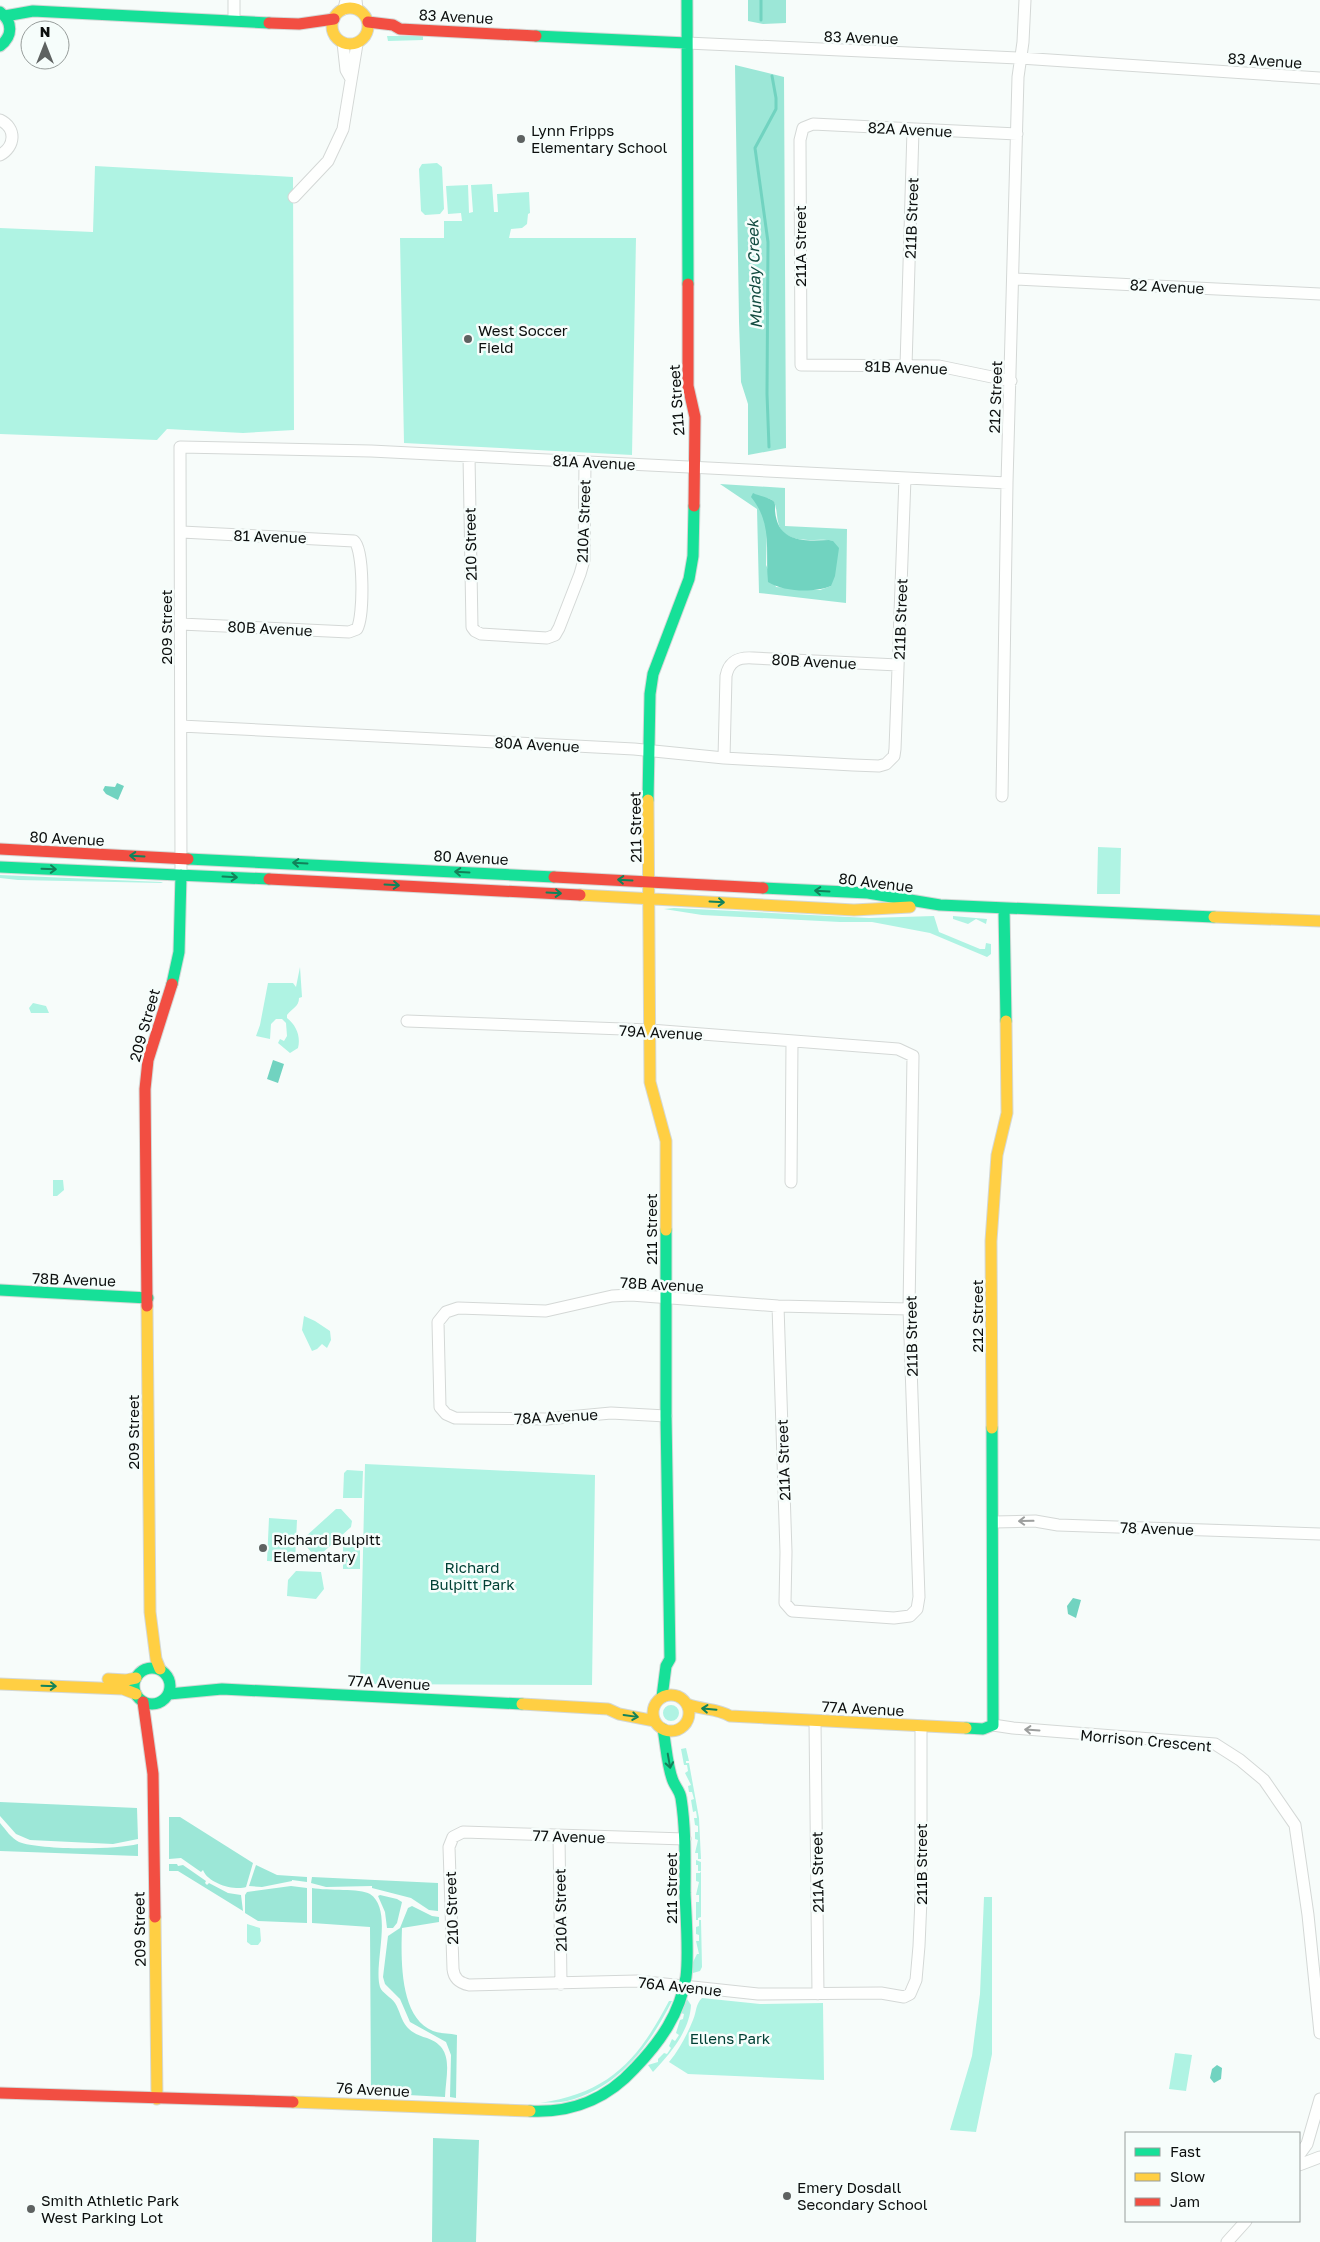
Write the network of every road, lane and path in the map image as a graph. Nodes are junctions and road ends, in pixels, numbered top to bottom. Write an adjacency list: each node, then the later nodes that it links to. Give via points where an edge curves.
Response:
1 (234, 0): 9 (street)
2 (687, 0): 17 (street, 211 Street)
3 (1025, 0): 20 (street, 212 Street)
4 (345, 5): 5 (street); 8 (street)
5 (357, 5): 10 (street)
6 (42, 13): 7 (street); 9 (street); 13 (street)
7 (3, 14): 13 (street)
8 (334, 19): 11 (street); 14 (street)
9 (234, 20): 11 (street)
10 (368, 22): 12 (street, 83 Avenue); 15 (street)
11 (299, 24): 14 (street, via 307,29)
12 (400, 29): 15 (street, 83 Avenue); 17 (street, 83 Avenue)
13 (11, 30): 19 (street)
14 (333, 32): 16 (street)
15 (366, 36): 18 (street)
16 (343, 43): 18 (street); 21 (street, via 346,70)
17 (687, 43): 20 (street, 83 Avenue); 37 (street, 211 Street, via 688,386 695,417)
18 (357, 44): 21 (street, via 354,70)
19 (2, 47)
20 (1020, 58): 22 (street, 83 Avenue); 26 (street, 212 Street)
21 (350, 76): 28 (street, via 346,115 336,144 328,160)
22 (1320, 78)
23 (1, 117): 27 (street, via 11,130 12,142)
24 (803, 128): 25 (street, 82A Avenue, via 813,124); 31 (street, 211A Street, via 800,140)
25 (913, 130): 26 (street, 82A Avenue); 32 (street, 211B Street)
26 (1017, 134): 29 (street, 212 Street)
27 (0, 155)
28 (294, 197)
29 (1014, 279): 30 (street, 82 Avenue); 33 (street, 212 Street)
30 (1320, 294)
31 (801, 365): 32 (street, 81B Avenue)
32 (906, 366): 33 (street, 81B Avenue, via 940,366)
33 (1011, 381): 39 (street, 212 Street)
34 (180, 447): 35 (street, 81A Avenue); 40 (street, 209 Street)
35 (470, 456): 36 (street, 81A Avenue); 43 (street, 210 Street, via 472,627 481,634 547,638)
36 (585, 462): 37 (street, 81A Avenue); 43 (street, 210A Street, via 584,560)
37 (694, 468): 38 (street, 81A Avenue); 46 (street, 211 Street, via 691,568 653,674)
38 (905, 478): 39 (street, 81A Avenue); 44 (street, 211B Street)
39 (1007, 483): 49 (street, 212 Street)
40 (182, 532): 41 (street, 209 Street); 42 (street, 81 Avenue, via 337,538 357,543 361,559)
41 (181, 624): 42 (street, 80B Avenue, via 339,632); 45 (street, 209 Street)
42 (357, 629)
43 (555, 635)
44 (898, 665): 47 (street, 80B Avenue, via 736,659 726,676); 48 (street, 211B Street)
45 (181, 726): 46 (street, 80A Avenue); 51 (street, 209 Street)
46 (648, 751): 47 (street, 80A Avenue); 54 (street, 211 Street)
47 (724, 758): 48 (street, 80A Avenue, via 880,766)
48 (892, 760)
49 (1002, 796)
50 (0, 849): 51 (street, 80 Avenue, one-way to 50)
51 (181, 858): 53 (street, 209 Street); 54 (street, 80 Avenue, one-way to 51)
52 (0, 867): 53 (street, 80 Avenue, one-way to 53)
53 (181, 875): 55 (street, 80 Avenue, one-way to 55); 66 (street, 209 Street, via 179,952 148,1060 145,1089)
54 (650, 881): 55 (street, 211 Street); 56 (street, 80 Avenue, one-way to 54, via 868,893)
55 (650, 899): 56 (street, 80 Avenue, one-way to 56, via 854,910); 60 (street, 211 Street)
56 (940, 905): 57 (street, 80 Avenue)
57 (1004, 908): 58 (street, 80 Avenue); 71 (street, 212 Street, via 1008,1113 997,1156 991,1242)
58 (1320, 921)
59 (407, 1021): 60 (street, 79A Avenue)
60 (650, 1030): 61 (street, 79A Avenue); 65 (street, 211 Street, via 650,1082 666,1142)
61 (792, 1041): 62 (street, 79A Avenue, via 898,1049); 63 (street)
62 (913, 1056): 68 (street, 211B Street)
63 (791, 1182)
64 (0, 1290): 66 (street, 78B Avenue)
65 (666, 1297): 67 (street, 78B Avenue); 69 (street, 78B Avenue, via 612,1296 546,1311 458,1308 446,1312 438,1322 440,1407); 70 (street, 211 Street)
66 (148, 1298): 73 (street, 209 Street)
67 (778, 1306): 68 (street, 78B Avenue); 74 (street, 211A Street, via 785,1603 792,1611 894,1618)
68 (910, 1309): 74 (street, 211B Street, via 919,1597)
69 (446, 1414): 70 (street, 78A Avenue, via 456,1418 529,1419 611,1413)
70 (666, 1416): 75 (street, 211 Street)
71 (994, 1522): 72 (street, 78 Avenue, one-way to 71, via 1058,1526 1035,1521); 90 (street, 212 Street)
72 (1320, 1534)
73 (150, 1612): 76 (street, 209 Street); 78 (street, 209 Street)
74 (913, 1615)
75 (670, 1659): 84 (street, 211 Street); 85 (street, 211 Street)
76 (160, 1669): 78 (street, via 148,1668); 79 (street)
77 (0, 1673): 78 (street, via 126,1680)
78 (139, 1674): 82 (street, via 134,1688)
79 (169, 1679): 81 (street); 83 (street)
80 (0, 1684): 82 (street, one-way to 82, via 123,1689)
81 (222, 1689): 83 (street, 77A Avenue); 86 (street, 77A Avenue)
82 (140, 1698): 83 (street, via 149,1704); 93 (street, 209 Street)
83 (165, 1698): 93 (street, 209 Street, via 157,1713)
84 (659, 1700): 85 (street, via 668,1695); 86 (street, 77A Avenue, via 640,1706 619,1705); 91 (street, via 653,1714)
85 (682, 1700): 87 (street, 77A Avenue, one-way to 85, via 722,1710 698,1709); 89 (street, via 689,1713)
86 (608, 1709): 91 (street, 77A Avenue, one-way to 91)
87 (730, 1716): 88 (street, 77A Avenue); 89 (street, 77A Avenue, via 722,1721 702,1720)
88 (815, 1721): 92 (street, 77A Avenue); 101 (street, 211A Street)
89 (684, 1724): 91 (street, via 672,1731); 94 (street, 211 Street, via 676,1745 682,1780)
90 (993, 1724): 92 (street, 77A Avenue, via 983,1729); 103 (street, Morrison Crescent, one-way to 90, via 1295,1825 1264,1780 1215,1744)
91 (659, 1725): 94 (street, 211 Street, one-way to 94, via 673,1781)
92 (921, 1726): 102 (street, 211B Street, via 922,1899 916,1980 910,1994)
93 (152, 1758): 105 (street, 209 Street)
94 (679, 1790): 97 (street, 211 Street)
95 (559, 1836): 96 (street, 77 Avenue, via 463,1832); 97 (street, 77 Avenue); 99 (street, 210A Street)
96 (453, 1837): 98 (street, 210 Street, via 449,1847 453,1969)
97 (686, 1839): 100 (street, 211 Street, via 686,1976)
98 (456, 1978): 99 (street, 76A Avenue, via 469,1984)
99 (562, 1984): 100 (street, 76A Avenue, via 637,1981)
100 (683, 1986): 101 (street, 76A Avenue, via 758,1994); 105 (street, 76 Avenue, via 669,2026 657,2045 606,2094 574,2108 534,2111)
101 (818, 1994): 102 (street, 76A Avenue)
102 (904, 1997)
103 (1320, 2033)
104 (0, 2093): 105 (street, 76 Avenue)
105 (157, 2099)
106 (1320, 2099): 107 (street)
107 (1300, 2153)
108 (1320, 2157): 109 (street)
109 (1300, 2164)
110 (1245, 2222): 111 (street)
111 (1227, 2242)

